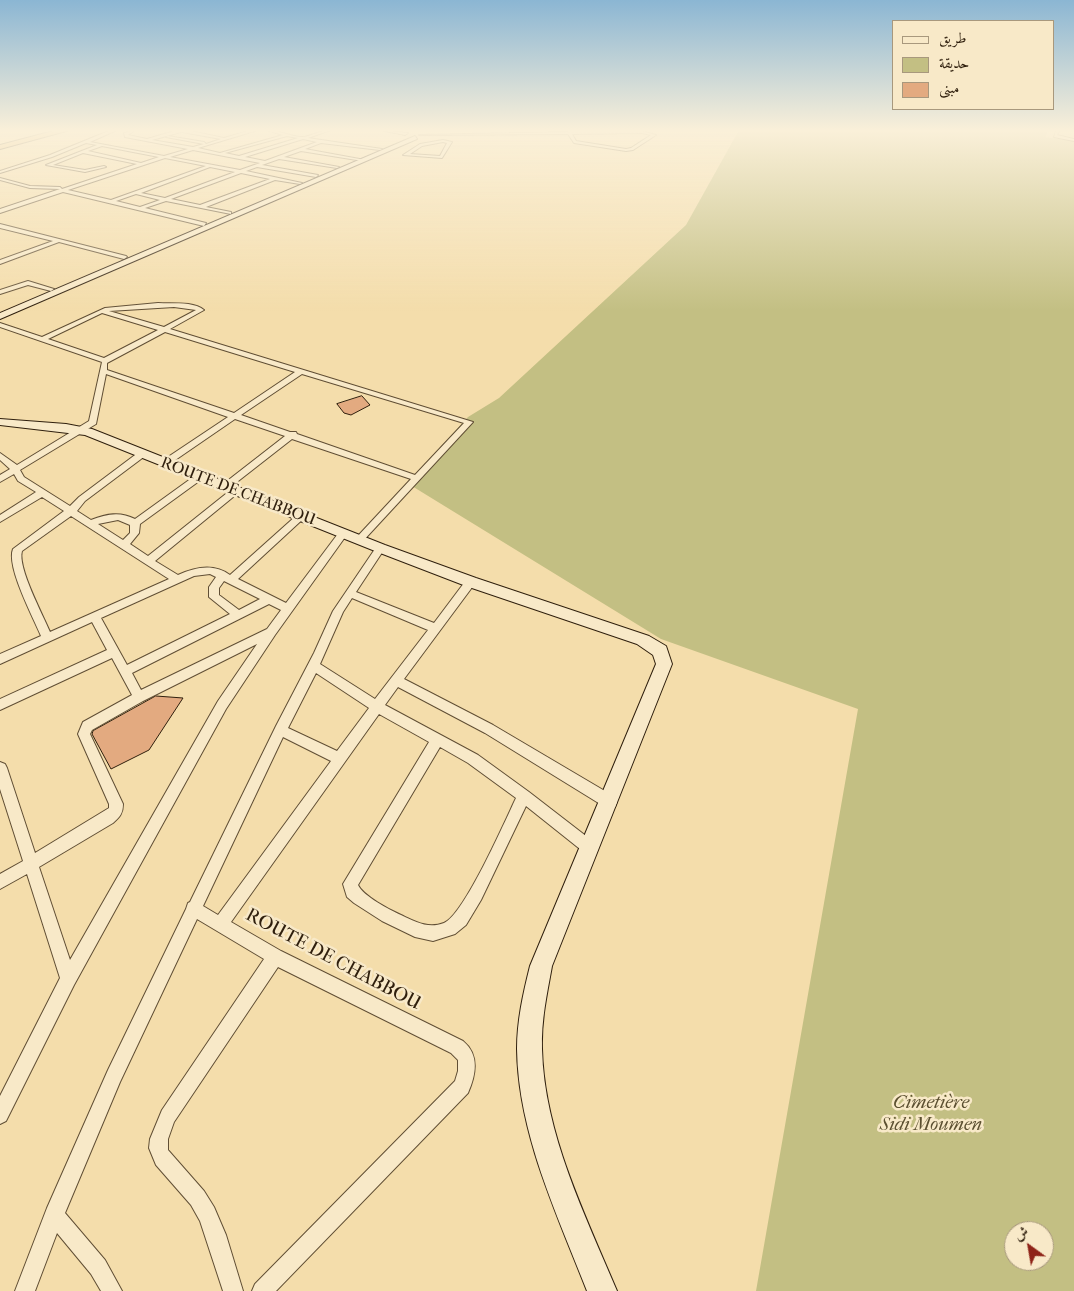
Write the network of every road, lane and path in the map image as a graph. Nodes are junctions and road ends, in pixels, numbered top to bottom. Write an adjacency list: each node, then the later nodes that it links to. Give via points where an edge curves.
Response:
1 (59, 190): 13 (street)
2 (68, 190): 10 (street)
3 (144, 190): 8 (street)
4 (189, 190): 9 (street)
5 (244, 190): 11 (street)
6 (283, 190): 14 (street)
7 (290, 190): 25 (street)
8 (136, 193): 9 (street); 10 (street)
9 (165, 199): 11 (street); 12 (street)
10 (110, 202): 12 (street)
11 (200, 207): 14 (street)
12 (139, 209): 15 (street)
13 (0, 211)
14 (229, 213): 15 (street)
15 (204, 224): 18 (street)
16 (0, 226): 17 (street)
17 (58, 241): 18 (street); 19 (street)
18 (124, 257): 21 (street)
19 (0, 262)
20 (0, 282): 22 (street)
21 (51, 288): 22 (street, via 30,282); 23 (street)
22 (2, 291)
23 (0, 310)
24 (103, 311): 27 (street); 27 (street, via 130,306 202,308); 30 (street)
25 (0, 316)
26 (0, 325): 28 (street)
27 (165, 329): 31 (street); 33 (street)
28 (15, 330): 29 (street); 30 (street)
29 (0, 336)
30 (43, 339): 31 (street)
31 (105, 361): 32 (street)
32 (103, 370): 34 (street); 36 (street, via 94,419)
33 (301, 371): 34 (street); 43 (street, via 469,422)
34 (236, 415): 37 (street); 40 (street)
35 (0, 422): 36 (street, ROUTE DE CHABBOU)
36 (81, 430): 38 (street, ROUTE DE CHABBOU); 41 (street)
37 (293, 434): 43 (street); 45 (street)
38 (142, 454): 40 (street, ROUTE DE CHABBOU); 47 (street)
39 (0, 456): 41 (street)
40 (165, 464): 42 (street, ROUTE DE CHABBOU)
41 (16, 469): 44 (street); 46 (street, via 21,479)
42 (199, 477): 45 (street, ROUTE DE CHABBOU); 50 (street)
43 (416, 478): 53 (street)
44 (0, 479)
45 (230, 489): 48 (street, ROUTE DE CHABBOU); 56 (street)
46 (41, 493): 47 (street); 49 (street)
47 (71, 511): 51 (street); 67 (street, via 22,545 16,554 19,574)
48 (300, 517): 52 (street, ROUTE DE CHABBOU); 57 (street)
49 (0, 519)
50 (135, 523): 51 (street, via 117,516); 54 (street, via 135,533)
51 (90, 524): 54 (street)
52 (343, 533): 53 (street, ROUTE DE CHABBOU); 62 (street)
53 (359, 540): 55 (street, ROUTE DE CHABBOU)
54 (123, 545): 56 (street)
55 (380, 548): 59 (street, ROUTE DE CHABBOU); 60 (street)
56 (148, 561): 58 (street)
57 (227, 578): 58 (street, via 205,570); 61 (street); 63 (street, via 214,587 214,597)
58 (178, 580): 64 (street)
59 (471, 582): 65 (street, ROUTE DE CHABBOU); 81 (street, ROUTE DE CHABBOU, via 643,640 660,651 664,664)
60 (349, 593): 65 (street); 70 (street)
61 (270, 600): 62 (street); 63 (street)
62 (288, 608): 66 (street)
63 (239, 615): 71 (street)
64 (95, 617): 67 (street); 68 (street)
65 (435, 628): 72 (street, ROUTE DE CHABBOU)
66 (271, 632): 73 (street); 88 (street, via 222,704)
67 (47, 638): 69 (street)
68 (113, 652): 71 (street); 74 (street)
69 (0, 659)
70 (313, 665): 75 (street); 76 (street)
71 (124, 671): 73 (street)
72 (396, 680): 75 (street, ROUTE DE CHABBOU); 81 (street, via 489,729)
73 (139, 698): 83 (street, via 90,724 84,731 116,804 116,811)
74 (0, 705)
75 (378, 707): 77 (street); 78 (street, ROUTE DE CHABBOU)
76 (280, 730): 78 (street); 85 (street)
77 (438, 739): 80 (street, via 473,759); 80 (street, via 350,884 352,892 359,898 420,932 450,929 461,920 476,896)
78 (340, 759): 86 (street, ROUTE DE CHABBOU)
79 (0, 768): 83 (street)
80 (524, 796): 82 (street)
81 (610, 802): 82 (street)
82 (590, 848): 95 (street, via 534,989 528,1050 539,1118)
83 (30, 863): 84 (street); 88 (street)
84 (0, 882)
85 (193, 908): 86 (street); 90 (street, via 114,1076)
86 (221, 924): 87 (street, ROUTE DE CHABBOU)
87 (276, 957): 93 (street, via 168,1116 160,1130 158,1144 164,1160 203,1206); 94 (street, ROUTE DE CHABBOU, via 463,1051 467,1076 462,1087)
88 (68, 979): 89 (street)
89 (2, 1107)
90 (54, 1216): 91 (street); 92 (street, via 98,1266)
91 (26, 1291)
92 (112, 1291)
93 (233, 1291)
94 (262, 1291)
95 (602, 1291)

